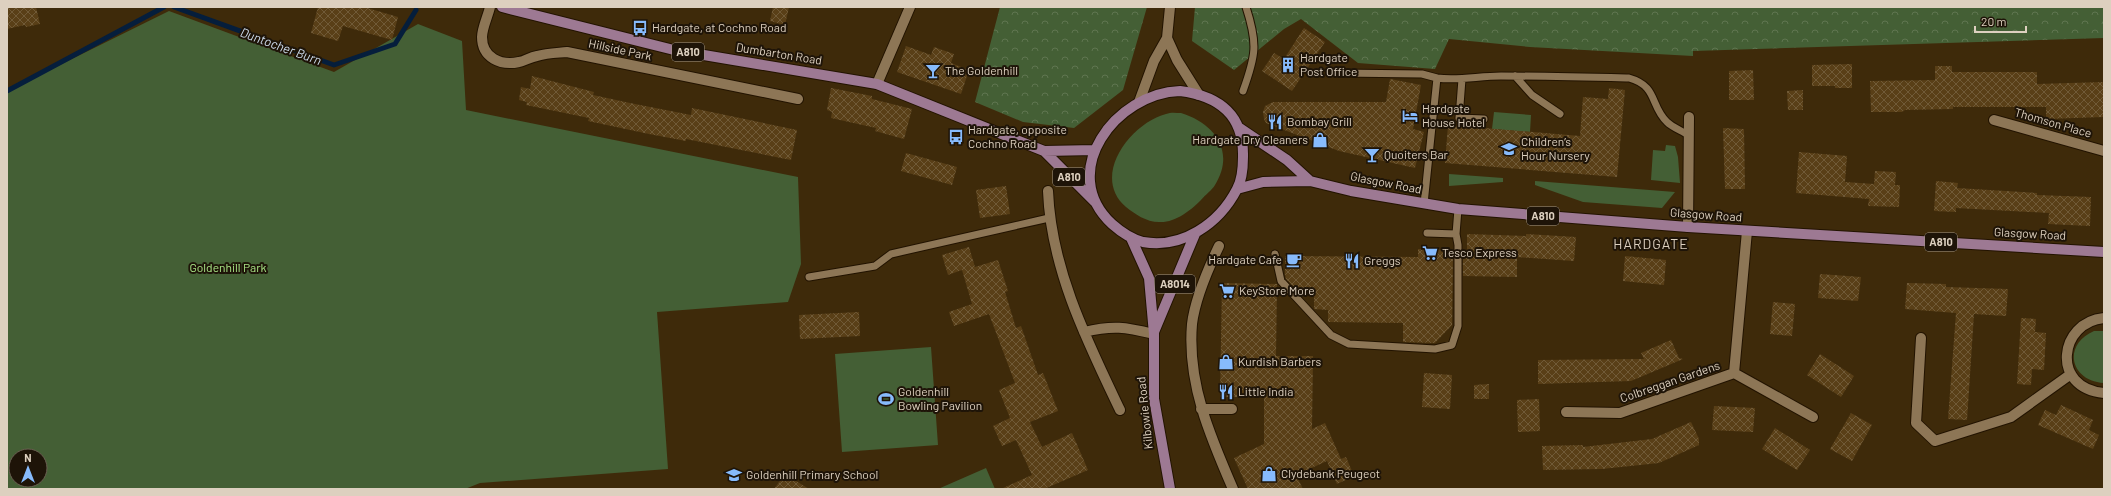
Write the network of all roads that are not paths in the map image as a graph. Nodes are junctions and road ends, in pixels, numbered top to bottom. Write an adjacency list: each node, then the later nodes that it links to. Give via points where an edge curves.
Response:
1 (490, 7): 14 (street, Hillside Park, via 482,36 484,49 491,59 505,63 520,62 544,54 567,52)
2 (502, 7): 11 (main road, Dumbarton Road / A810, via 674,50)
3 (910, 7): 11 (street)
4 (1170, 7): 6 (street)
5 (1246, 7): 12 (lane, via 1254,32 1254,62)
6 (1167, 38): 13 (street); 15 (street, via 1154,61)
7 (1339, 73): 9 (lane, via 1422,74)
8 (1515, 76): 10 (lane, via 1477,76); 16 (lane, via 1532,95); 21 (lane, via 1629,78 1641,81 1666,122)
9 (1437, 78): 10 (lane); 29 (lane)
10 (1462, 79): 18 (lane, via 1459,118)
11 (878, 84): 23 (main road, Dumbarton Road / A810)
12 (1243, 91)
13 (1199, 95): 15 (main road, A810, via 1159,93); 20 (main road, A810, via 1220,104 1229,112)
14 (798, 99)
15 (1139, 102): 22 (main road, A810, via 1116,120)
16 (1560, 114)
17 (1689, 117): 21 (street)
18 (1484, 119)
19 (1994, 120): 24 (street, Thomson Place)
20 (1238, 127): 25 (main road, A810, via 1287,160); 26 (main road, A810, via 1242,139 1243,165)
21 (1688, 135): 32 (street)
22 (1096, 150): 23 (main road, A810); 28 (main road, A810, via 1090,173)
23 (1044, 151): 28 (main road, A810)
24 (2104, 151)
25 (1310, 181): 26 (main road, Glasgow Road / A810, via 1263,182); 29 (main road, Glasgow Road / A810)
26 (1237, 189): 35 (main road, A810, via 1213,219)
27 (1048, 191): 31 (street)
28 (1095, 202): 37 (main road, A810, via 1108,220)
29 (1424, 204): 30 (main road, Glasgow Road / A810)
30 (1458, 209): 32 (main road, Glasgow Road / A810); 36 (lane)
31 (1049, 218): 41 (lane, via 891,254 875,266); 43 (street, via 1064,278)
32 (1688, 227): 33 (main road, Glasgow Road / A810)
33 (1747, 231): 39 (main road, Glasgow Road / A810); 46 (street, Colbreggan Gardens)
34 (1428, 233): 36 (lane)
35 (1195, 234): 37 (main road, A810, via 1162,243); 44 (main road, Kilbowie Road / A8014)
36 (1456, 234): 40 (lane, via 1458,326 1452,345 1435,349 1349,344 1331,335 1281,281)
37 (1131, 238): 44 (main road, Kilbowie Road / A8014, via 1149,278)
38 (1219, 246): 49 (street, via 1205,276 1192,323 1192,353)
39 (2104, 252)
40 (1275, 254)
41 (809, 277)
42 (2104, 318): 47 (street, via 2080,328 2074,335 2068,347 2066,362)
43 (1084, 332): 44 (street, via 1107,327 1125,327); 51 (street)
44 (1154, 334): 54 (main road, Kilbowie Road / A8014, via 1154,399)
45 (1921, 338): 47 (street, via 1916,423 1935,441 2011,417)
46 (1734, 373): 52 (street, Colbreggan Gardens, via 1620,413); 53 (street, Colbreggan Gardens)
47 (2070, 374): 48 (street, via 2090,392)
48 (2104, 393)
49 (1201, 409): 50 (street); 55 (street)
50 (1232, 409)
51 (1120, 410)
52 (1566, 412)
53 (1813, 416)
54 (1170, 489)
55 (1233, 489)

